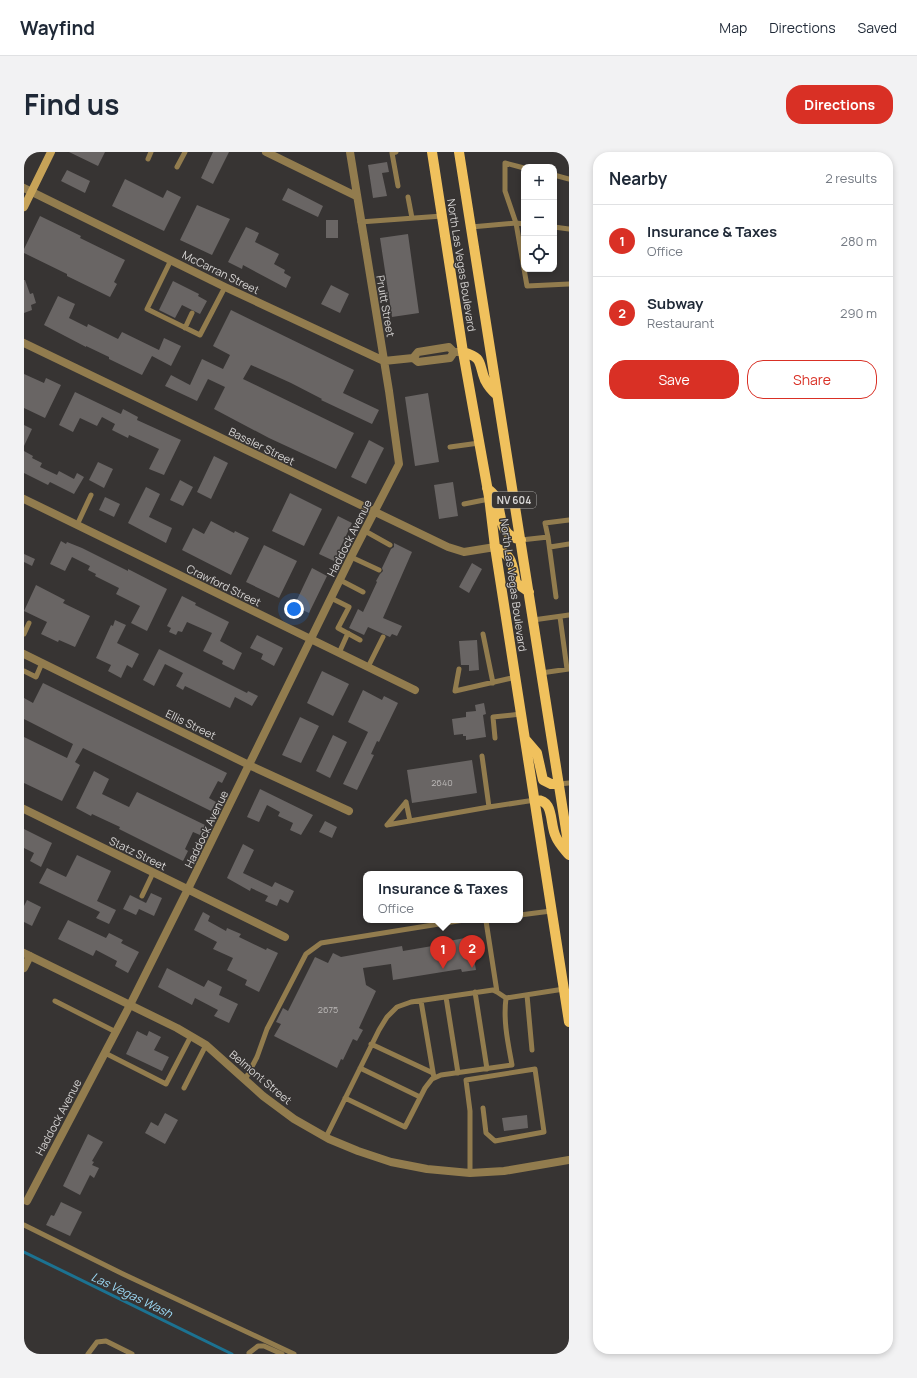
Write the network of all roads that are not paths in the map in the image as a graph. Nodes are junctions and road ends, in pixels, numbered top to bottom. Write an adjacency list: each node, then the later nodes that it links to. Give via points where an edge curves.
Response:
1 (51, 152): 15 (main road)
2 (151, 152): 9 (lane)
3 (184, 152): 10 (lane)
4 (266, 152): 16 (street)
5 (350, 152): 16 (street, Pruitt Street)
6 (396, 152): 14 (lane, via 392,153)
7 (432, 152): 19 (main road, North Las Vegas Boulevard / NV 604)
8 (459, 152): 24 (main road, North Las Vegas Boulevard / NV 604)
9 (148, 159)
10 (177, 167)
11 (521, 167): 22 (lane, via 505,163 505,191)
12 (557, 176): 13 (lane)
13 (569, 179)
14 (398, 186)
15 (28, 190): 18 (main road); 27 (street, McCarran Street)
16 (356, 196): 21 (street, Pruitt Street)
17 (408, 197): 20 (lane)
18 (24, 207)
19 (442, 216): 20 (lane); 33 (main road, North Las Vegas Boulevard / NV 604)
20 (412, 218): 21 (lane)
21 (360, 222): 34 (street, Pruitt Street)
22 (516, 223): 23 (lane); 24 (lane); 28 (lane, via 527,286)
23 (521, 224)
24 (470, 227): 35 (main road, North Las Vegas Boulevard / NV 604)
25 (557, 227): 26 (lane)
26 (569, 229)
27 (171, 260): 29 (street, McCarran Street); 31 (lane, via 146,308)
28 (569, 284)
29 (225, 286): 31 (lane, via 200,335); 34 (street, McCarran Street)
30 (192, 312): 31 (lane)
31 (185, 328)
32 (24, 343): 44 (street, Bassler Street)
33 (459, 352): 34 (street, via 450,358 418,362 413,358); 35 (main road, via 473,354 477,358 485,381); 36 (main road, North Las Vegas Boulevard / NV 604)
34 (384, 361): 38 (street, Pruitt Street)
35 (497, 395): 49 (main road, North Las Vegas Boulevard / NV 604)
36 (479, 443): 37 (lane); 39 (main road, North Las Vegas Boulevard / NV 604)
37 (450, 447)
38 (399, 464): 44 (street, Haddock Avenue)
39 (488, 488): 42 (main road, North Las Vegas Boulevard / NV 604); 49 (main road, via 496,497 506,533)
40 (91, 495): 46 (lane)
41 (24, 499): 46 (street, Crawford Street)
42 (489, 500): 43 (lane); 52 (main road, North Las Vegas Boulevard / NV 604)
43 (464, 504)
44 (374, 513): 47 (street, Haddock Avenue); 52 (street, Bassler Street, via 464,552)
45 (569, 520): 48 (lane, via 545,523)
46 (77, 525): 69 (street, Crawford Street)
47 (365, 531): 51 (lane); 54 (street, Haddock Avenue)
48 (548, 537): 49 (lane); 53 (lane)
49 (520, 540): 58 (main road, North Las Vegas Boulevard / NV 604)
50 (569, 544): 53 (lane)
51 (390, 545)
52 (495, 547): 58 (main road, via 509,557 516,583); 79 (main road, North Las Vegas Boulevard / NV 604)
53 (550, 547): 59 (lane)
54 (351, 557): 55 (lane); 56 (street, Haddock Avenue)
55 (379, 570)
56 (340, 580): 57 (lane); 60 (street, Haddock Avenue)
57 (363, 592)
58 (529, 592): 63 (main road, North Las Vegas Boulevard / NV 604)
59 (556, 597)
60 (331, 598): 65 (lane, via 349,607 338,628); 69 (street, Haddock Avenue)
61 (569, 615): 62 (lane)
62 (560, 616): 63 (lane); 76 (lane)
63 (533, 620): 78 (main road, North Las Vegas Boulevard / NV 604)
64 (29, 623): 66 (lane)
65 (348, 633): 70 (lane); 71 (lane)
66 (24, 634)
67 (483, 634): 80 (lane)
68 (383, 637): 74 (lane)
69 (311, 639): 71 (street, Crawford Street); 86 (street, Haddock Avenue)
70 (360, 640)
71 (339, 653): 74 (street, Crawford Street)
72 (24, 654): 73 (street, Ellis Street)
73 (42, 663): 77 (lane, via 36,677); 86 (street, Ellis Street)
74 (368, 667): 81 (street, Crawford Street)
75 (459, 669): 80 (lane, via 455,691)
76 (568, 669): 78 (lane)
77 (24, 671)
78 (541, 673): 87 (main road, North Las Vegas Boulevard / NV 604)
79 (516, 677): 80 (lane); 82 (main road, North Las Vegas Boulevard / NV 604)
80 (493, 683)
81 (415, 690)
82 (521, 714): 83 (lane, via 493,717); 84 (main road, North Las Vegas Boulevard / NV 604)
83 (495, 738)
84 (525, 739): 87 (main road, via 536,753 544,780 551,784); 88 (main road, North Las Vegas Boulevard / NV 604)
85 (482, 756): 89 (lane)
86 (249, 765): 91 (street, Ellis Street); 96 (street, Haddock Avenue)
87 (564, 784): 93 (main road, North Las Vegas Boulevard / NV 604)
88 (535, 800): 89 (lane); 94 (main road, via 541,799 546,803 555,836); 98 (main road, North Las Vegas Boulevard / NV 604)
89 (489, 807): 92 (lane)
90 (24, 809): 95 (street, Statz Street)
91 (349, 811)
92 (410, 821): 92 (lane, via 402,822 387,825 406,802)
93 (569, 849)
94 (569, 855)
95 (153, 873): 96 (street, Statz Street); 97 (lane)
96 (188, 890): 102 (street, Statz Street); 113 (street, Haddock Avenue)
97 (142, 896)
98 (551, 910): 99 (lane); 105 (main road, North Las Vegas Boulevard / NV 604)
99 (523, 915)
100 (445, 923): 125 (lane, via 321,943 306,954 267,1029)
101 (489, 923): 107 (lane)
102 (285, 937)
103 (27, 954): 104 (street); 113 (street, Belmont Street)
104 (24, 968)
105 (564, 989): 108 (lane); 114 (main road, North Las Vegas Boulevard / NV 604)
106 (475, 992): 107 (lane); 109 (lane); 122 (lane)
107 (497, 992): 110 (lane)
108 (527, 995): 110 (lane); 119 (lane)
109 (446, 997): 112 (lane); 123 (lane)
110 (506, 998): 122 (lane, via 504,1011 512,1065)
111 (55, 1001): 115 (lane)
112 (421, 1001): 117 (lane, via 398,1007 387,1016); 124 (lane)
113 (130, 1005): 115 (street, Haddock Avenue); 116 (street, Belmont Street)
114 (569, 1022)
115 (116, 1032): 120 (street, Haddock Avenue)
116 (191, 1036): 118 (street, Belmont Street); 120 (lane, via 166,1084)
117 (371, 1044): 121 (lane); 124 (lane)
118 (206, 1045): 125 (street, Belmont Street); 126 (lane)
119 (532, 1050)
120 (105, 1052): 133 (street, Haddock Avenue)
121 (360, 1068): 127 (lane); 128 (lane)
122 (487, 1069): 123 (lane)
123 (458, 1073): 124 (lane)
124 (433, 1076): 127 (lane)
125 (245, 1080): 130 (street, Belmont Street, via 294,1119)
126 (184, 1088)
127 (420, 1097): 128 (lane, via 405,1127)
128 (345, 1098): 130 (lane)
129 (483, 1108): 132 (lane, via 486,1134 495,1141 544,1132 536,1069 466,1080 470,1111)
130 (326, 1137): 132 (street, Belmont Street, via 358,1152 391,1162 427,1169)
131 (569, 1160): 132 (street, Belmont Street, via 504,1171)
132 (470, 1172)
133 (27, 1201)
134 (24, 1225): 139 (lane)
135 (249, 1353): 138 (lane, via 258,1346 264,1346)
136 (88, 1354): 137 (lane, via 96,1342 106,1341)
137 (132, 1354)
138 (282, 1354)
139 (294, 1354)

